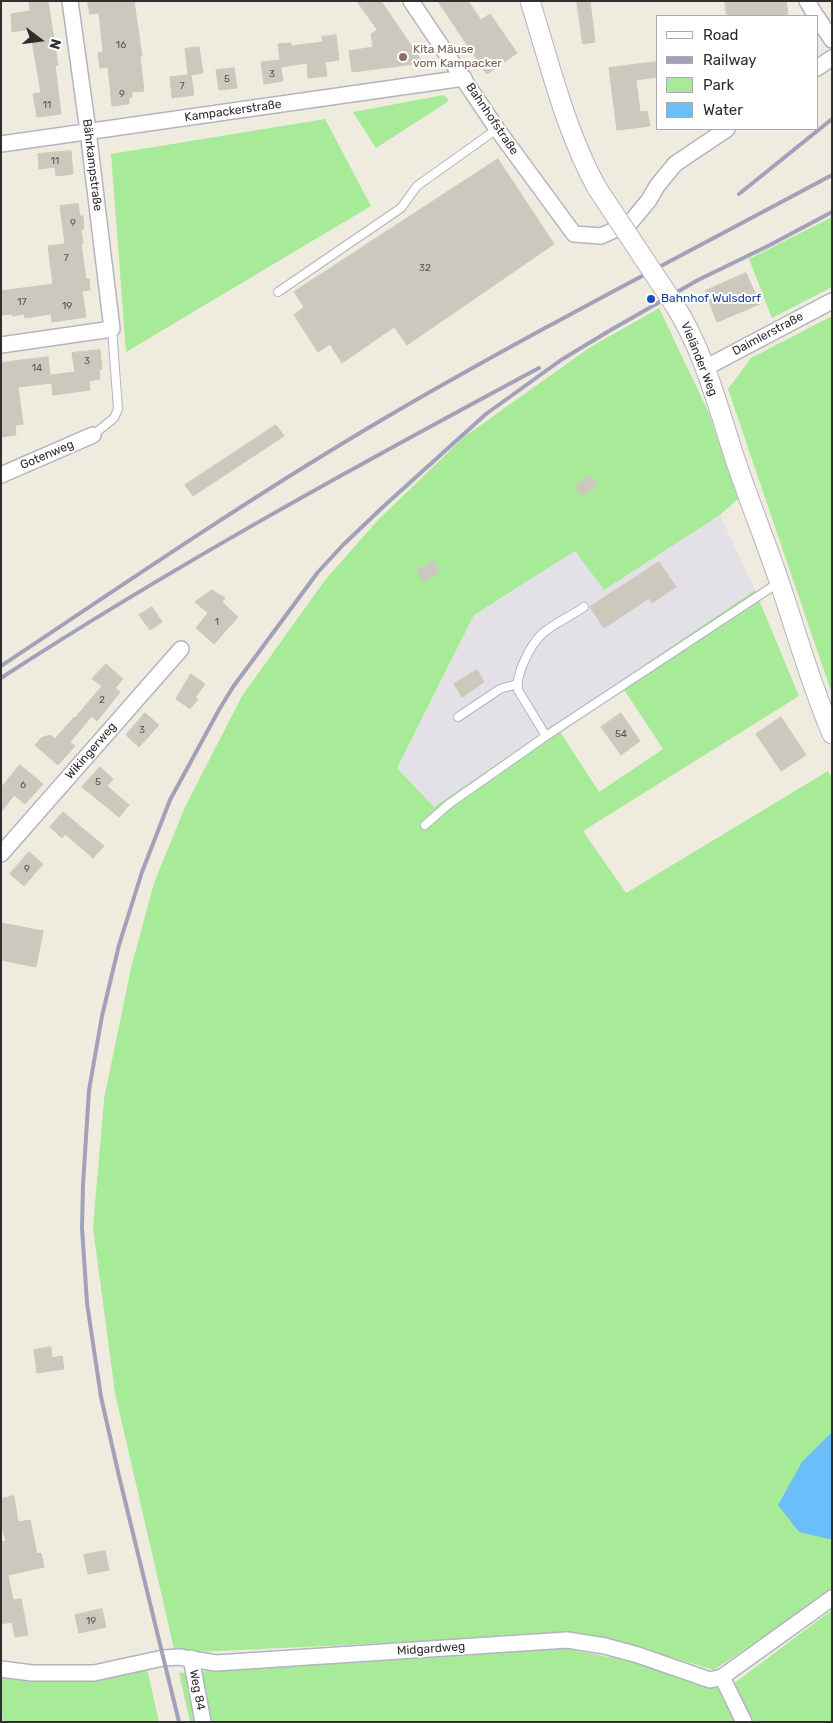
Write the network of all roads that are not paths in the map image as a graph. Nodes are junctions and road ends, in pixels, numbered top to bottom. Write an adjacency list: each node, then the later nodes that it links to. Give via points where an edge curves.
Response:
1 (70, 1): 13 (street, Bährkampstraße)
2 (411, 1): 10 (street, Bahnhofstraße)
3 (530, 1): 19 (street, Vieländer Weg, bridge, via 568,123 585,166 681,315)
4 (806, 1): 5 (street)
5 (816, 15)
6 (818, 19): 7 (street)
7 (832, 40)
8 (832, 58): 9 (street)
9 (818, 67)
10 (464, 78): 11 (street, Bahnhofstraße); 13 (street, Kampackerstraße)
11 (497, 129): 12 (street, Bahnhofstraße, via 574,234 601,236 630,223 675,164); 15 (lane, via 417,186 401,208)
12 (726, 130)
13 (88, 131): 14 (street, Kampackerstraße); 17 (street, Bährkampstraße)
14 (1, 144)
15 (278, 292)
16 (832, 301): 19 (street, Daimlerstraße)
17 (112, 329): 18 (street); 20 (lane, via 118,409 114,418)
18 (1, 345)
19 (705, 368): 22 (street, Vieländer Weg)
20 (93, 435): 21 (street, Gotenweg)
21 (1, 475)
22 (779, 582): 27 (street, Vieländer Weg); 28 (lane)
23 (584, 607): 25 (lane, via 542,634 530,651)
24 (181, 649): 30 (street, Wikingerweg)
25 (517, 684): 26 (lane, via 500,689); 28 (lane)
26 (458, 717)
27 (832, 734)
28 (546, 736): 29 (lane, via 449,804)
29 (425, 825)
30 (1, 854)
31 (832, 1598): 34 (street)
32 (191, 1658): 33 (street, Midgardweg, via 163,1658 94,1673 32,1673); 34 (street, Midgardweg, via 216,1663 567,1640 605,1646 710,1680); 35 (street, Weg 84)
33 (1, 1669)
34 (722, 1676): 36 (street)
35 (203, 1722)
36 (744, 1722)

